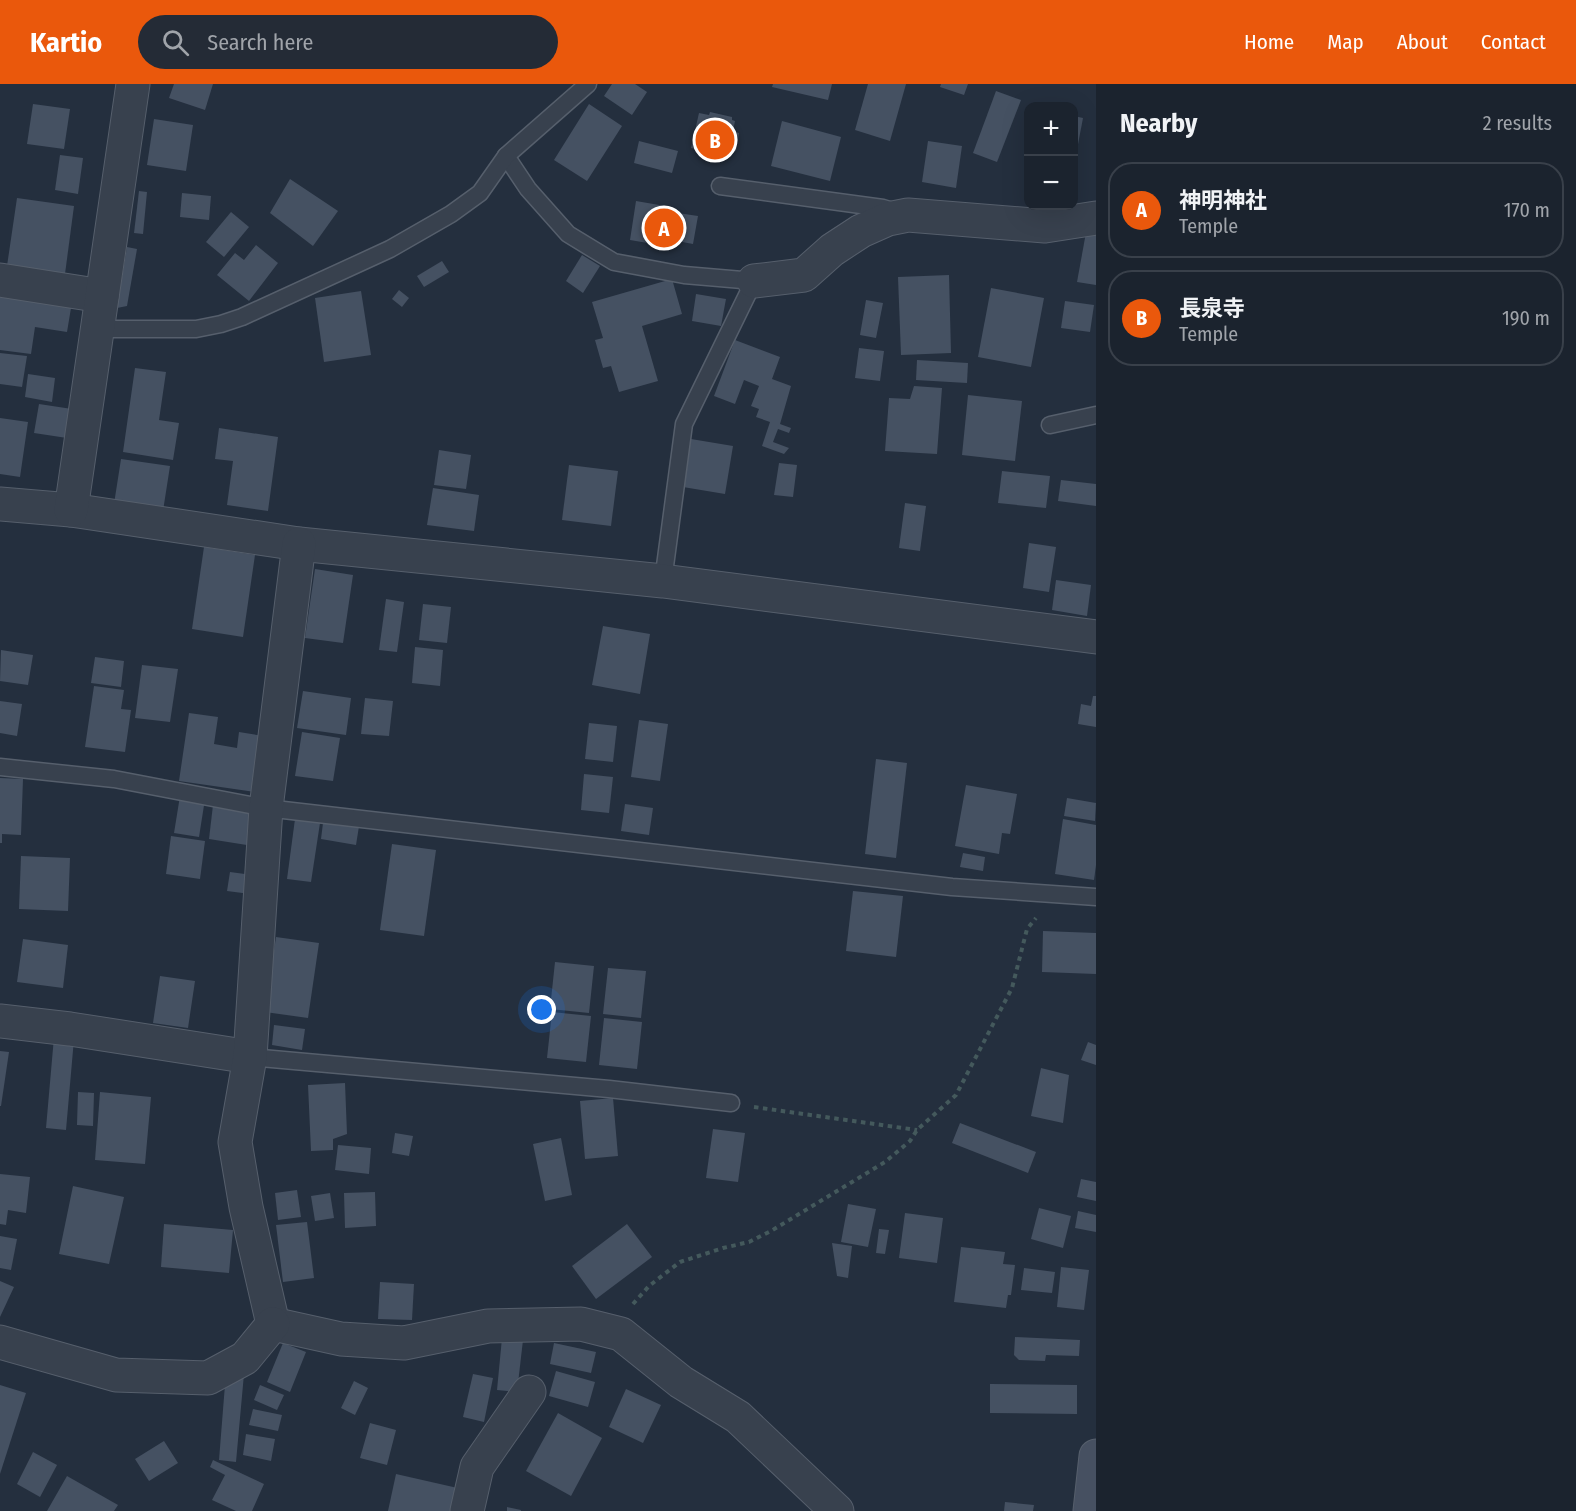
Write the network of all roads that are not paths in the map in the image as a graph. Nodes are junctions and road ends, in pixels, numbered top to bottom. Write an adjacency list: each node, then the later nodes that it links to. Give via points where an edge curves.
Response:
1 (133, 84): 9 (street)
2 (588, 84): 3 (lane)
3 (506, 156): 8 (lane, via 528,189 568,234 614,262 684,275); 10 (lane, via 480,193 451,214 390,249 243,317 196,329)
4 (720, 186): 5 (lane, via 883,208)
5 (908, 215): 6 (street, via 1045,226); 8 (street, via 861,231 804,275)
6 (1096, 218)
7 (0, 280): 9 (street)
8 (754, 281): 16 (lane, via 684,424)
9 (102, 296): 10 (street)
10 (98, 329): 14 (street)
11 (1096, 416): 12 (lane)
12 (1050, 425)
13 (0, 504): 14 (street)
14 (71, 510): 15 (street)
15 (299, 544): 16 (street); 19 (street)
16 (663, 581): 17 (street)
17 (1096, 637)
18 (0, 766): 19 (lane, via 114,779)
19 (267, 808): 20 (lane, via 952,887); 22 (street)
20 (1096, 897)
21 (0, 1021): 22 (street)
22 (250, 1057): 23 (lane); 24 (street, via 235,1142)
23 (731, 1103)
24 (273, 1324): 25 (street, via 245,1358 208,1378 116,1376); 29 (street, via 341,1340 404,1343 488,1326 581,1324 621,1334 681,1382 738,1417)
25 (0, 1342)
26 (529, 1392): 28 (street, via 477,1467)
27 (1096, 1456): 30 (main road)
28 (467, 1511)
29 (837, 1511)
30 (1090, 1511)

